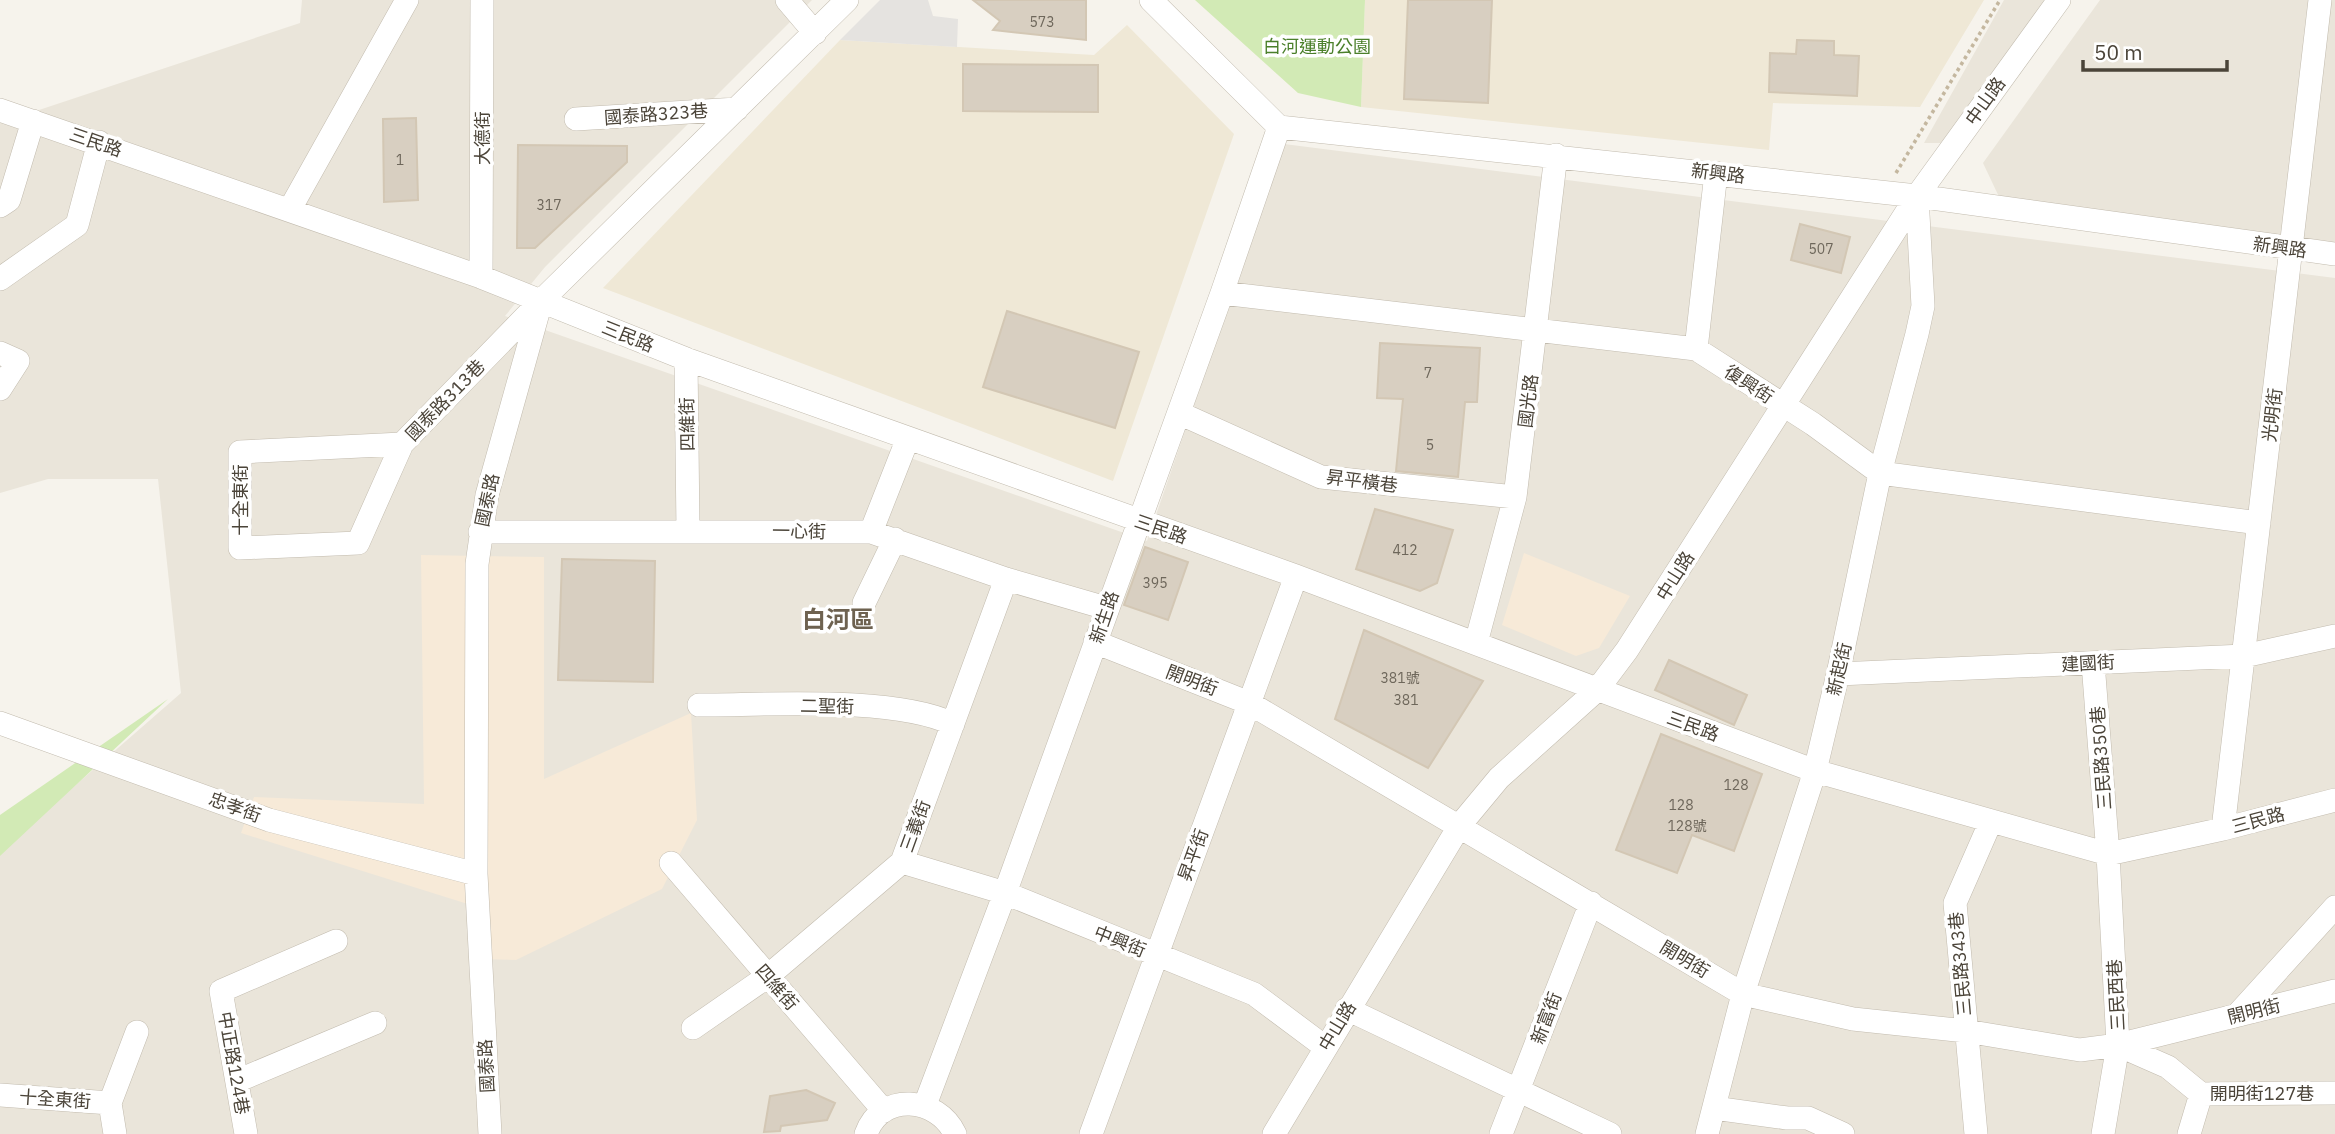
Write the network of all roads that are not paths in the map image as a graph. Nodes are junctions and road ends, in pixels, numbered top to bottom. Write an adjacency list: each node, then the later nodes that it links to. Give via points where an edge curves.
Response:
1 (408, 0): 19 (street)
2 (482, 0): 22 (street, 大德街)
3 (787, 0): 8 (street)
4 (847, 0): 8 (street, 國泰路)
5 (1151, 0): 13 (street)
6 (2059, 0): 17 (street, 中山路)
7 (2320, 0): 20 (street, 光明街)
8 (815, 33): 9 (street, 國泰路)
9 (737, 109): 11 (street, 國泰路323巷); 25 (street, 國泰路)
10 (0, 110): 12 (street, 三民路)
11 (576, 119)
12 (33, 121): 14 (street, 三民路); 18 (street, via 9,200)
13 (1279, 127): 15 (street, 新興路); 24 (street, 新生路)
14 (99, 142): 19 (street, 三民路); 23 (street, via 77,225)
15 (1556, 155): 16 (street, 新興路); 26 (street, 國光路)
16 (1716, 173): 17 (street, 新興路); 27 (street)
17 (1917, 196): 20 (street, 新興路); 31 (street, 中山路); 36 (street, 新起街, via 1923,306)
18 (0, 206)
19 (290, 209): 22 (street, 三民路)
20 (2291, 248): 21 (street, 新興路); 39 (street, 光明街)
21 (2335, 254)
22 (481, 277): 25 (street, 三民路)
23 (0, 279)
24 (1222, 293): 26 (street, 復興街); 32 (street, 新生路)
25 (541, 300): 29 (street, 三民路); 34 (street, 國泰路313巷); 41 (street, 國泰路)
26 (1537, 329): 27 (street, 復興街); 37 (street, 國光路)
27 (1696, 349): 31 (street, 復興街)
28 (0, 353): 30 (street, via 18,361)
29 (686, 359): 33 (street, 三民路); 40 (street, 四維街)
30 (0, 389)
31 (1783, 406): 36 (street, 復興街); 54 (street, 中山路, via 1628,650)
32 (1179, 413): 37 (street, 昇平橫巷, via 1321,477); 38 (street, 新生路)
33 (908, 438): 38 (street, 三民路); 42 (street)
34 (402, 444): 35 (street, 國泰路313巷); 35 (street, 十全東街, via 358,543 240,548)
35 (240, 452)
36 (1880, 472): 39 (street, 復興街); 53 (street, 新起街)
37 (1515, 497): 50 (street, 國光路)
38 (1139, 521): 44 (street, 三民路); 47 (street, 新生路)
39 (2259, 523): 51 (street, 光明街)
40 (688, 530): 41 (street, 一心街); 42 (street, 一心街)
41 (480, 531): 67 (street, 國泰路)
42 (871, 532): 43 (street, 一心街)
43 (895, 539): 45 (street, 一心街); 46 (street)
44 (1296, 576): 50 (street, 三民路); 55 (street, 昇平街)
45 (1006, 579): 47 (street, 一心街); 58 (street, 三義街)
46 (864, 603)
47 (1106, 608): 49 (street, 新生路)
48 (2335, 636): 51 (street, 建國街)
49 (1095, 642): 55 (street, 開明街); 68 (street, 新生路)
50 (1476, 643): 54 (street, 三民路)
51 (2244, 656): 52 (street, 建國街); 63 (street, 光明街)
52 (2093, 663): 53 (street, 建國街); 64 (street, 三民路350巷)
53 (1838, 674): 59 (street, 新起街)
54 (1597, 690): 59 (street, 三民路); 62 (street, 中山路, via 1499,778)
55 (1249, 703): 62 (street, 開明街); 72 (street, 昇平街)
56 (699, 705): 58 (street, 二聖街, via 846,705 930,713)
57 (0, 723): 67 (street, 忠孝街, via 270,820)
58 (953, 724): 65 (street, 三義街)
59 (1815, 771): 61 (street, 三民路); 75 (street, 新起街)
60 (2335, 800): 63 (street, 三民路)
61 (1991, 821): 64 (street, 三民路); 80 (street, 三民路343巷, via 1955,903)
62 (1460, 825): 69 (street, 開明街); 76 (street, 中山路)
63 (2223, 830): 64 (street, 三民路)
64 (2108, 854): 82 (street, 三民西巷)
65 (902, 862): 68 (street, 中興街); 73 (street, 三義街)
66 (671, 863): 73 (street, 四維街)
67 (476, 874): 95 (street, 國泰路)
68 (1005, 894): 72 (street, 中興街); 90 (street, 新生路)
69 (1591, 903): 75 (street, 開明街); 85 (street, 新富街)
70 (2335, 907): 77 (street)
71 (336, 941): 84 (street, 中正路124巷, via 221,991)
72 (1156, 955): 83 (street, 中興街, via 1254,993); 98 (street, 昇平街)
73 (768, 976): 79 (street, 三義街); 92 (street, 四維街)
74 (2335, 991): 77 (street, 開明街)
75 (1743, 994): 80 (street, 開明街, via 1853,1019); 91 (street, 新起街)
76 (1347, 1009): 83 (street, 中山路); 85 (street)
77 (2237, 1015): 82 (street, 開明街)
78 (375, 1023): 84 (street)
79 (693, 1028)
80 (1966, 1031): 82 (street, 開明街, via 2080,1050); 104 (street, 三民路343巷)
81 (137, 1032): 89 (street)
82 (2118, 1045): 87 (street, 開明街127巷, via 2168,1067); 105 (street, 三民西巷)
83 (1325, 1047): 99 (street, 中山路)
84 (237, 1082): 94 (street, 中正路124巷)
85 (1518, 1090): 100 (street, 新富街); 101 (street)
86 (2335, 1093): 87 (street, 開明街127巷)
87 (2202, 1094): 106 (street)
88 (0, 1095): 89 (street, 十全東街)
89 (110, 1103): 93 (street)
90 (925, 1105): 92 (street, via 904,1104); 97 (street, via 947,1120)
91 (1714, 1108): 102 (street, 新起街); 103 (street, via 1808,1118)
92 (884, 1111): 96 (street)
93 (115, 1134)
94 (246, 1134)
95 (489, 1134)
96 (866, 1134)
97 (955, 1134)
98 (1091, 1134)
99 (1274, 1134)
100 (1501, 1134)
101 (1610, 1134)
102 (1707, 1134)
103 (1843, 1134)
104 (1976, 1134)
105 (2103, 1134)
106 (2189, 1134)

